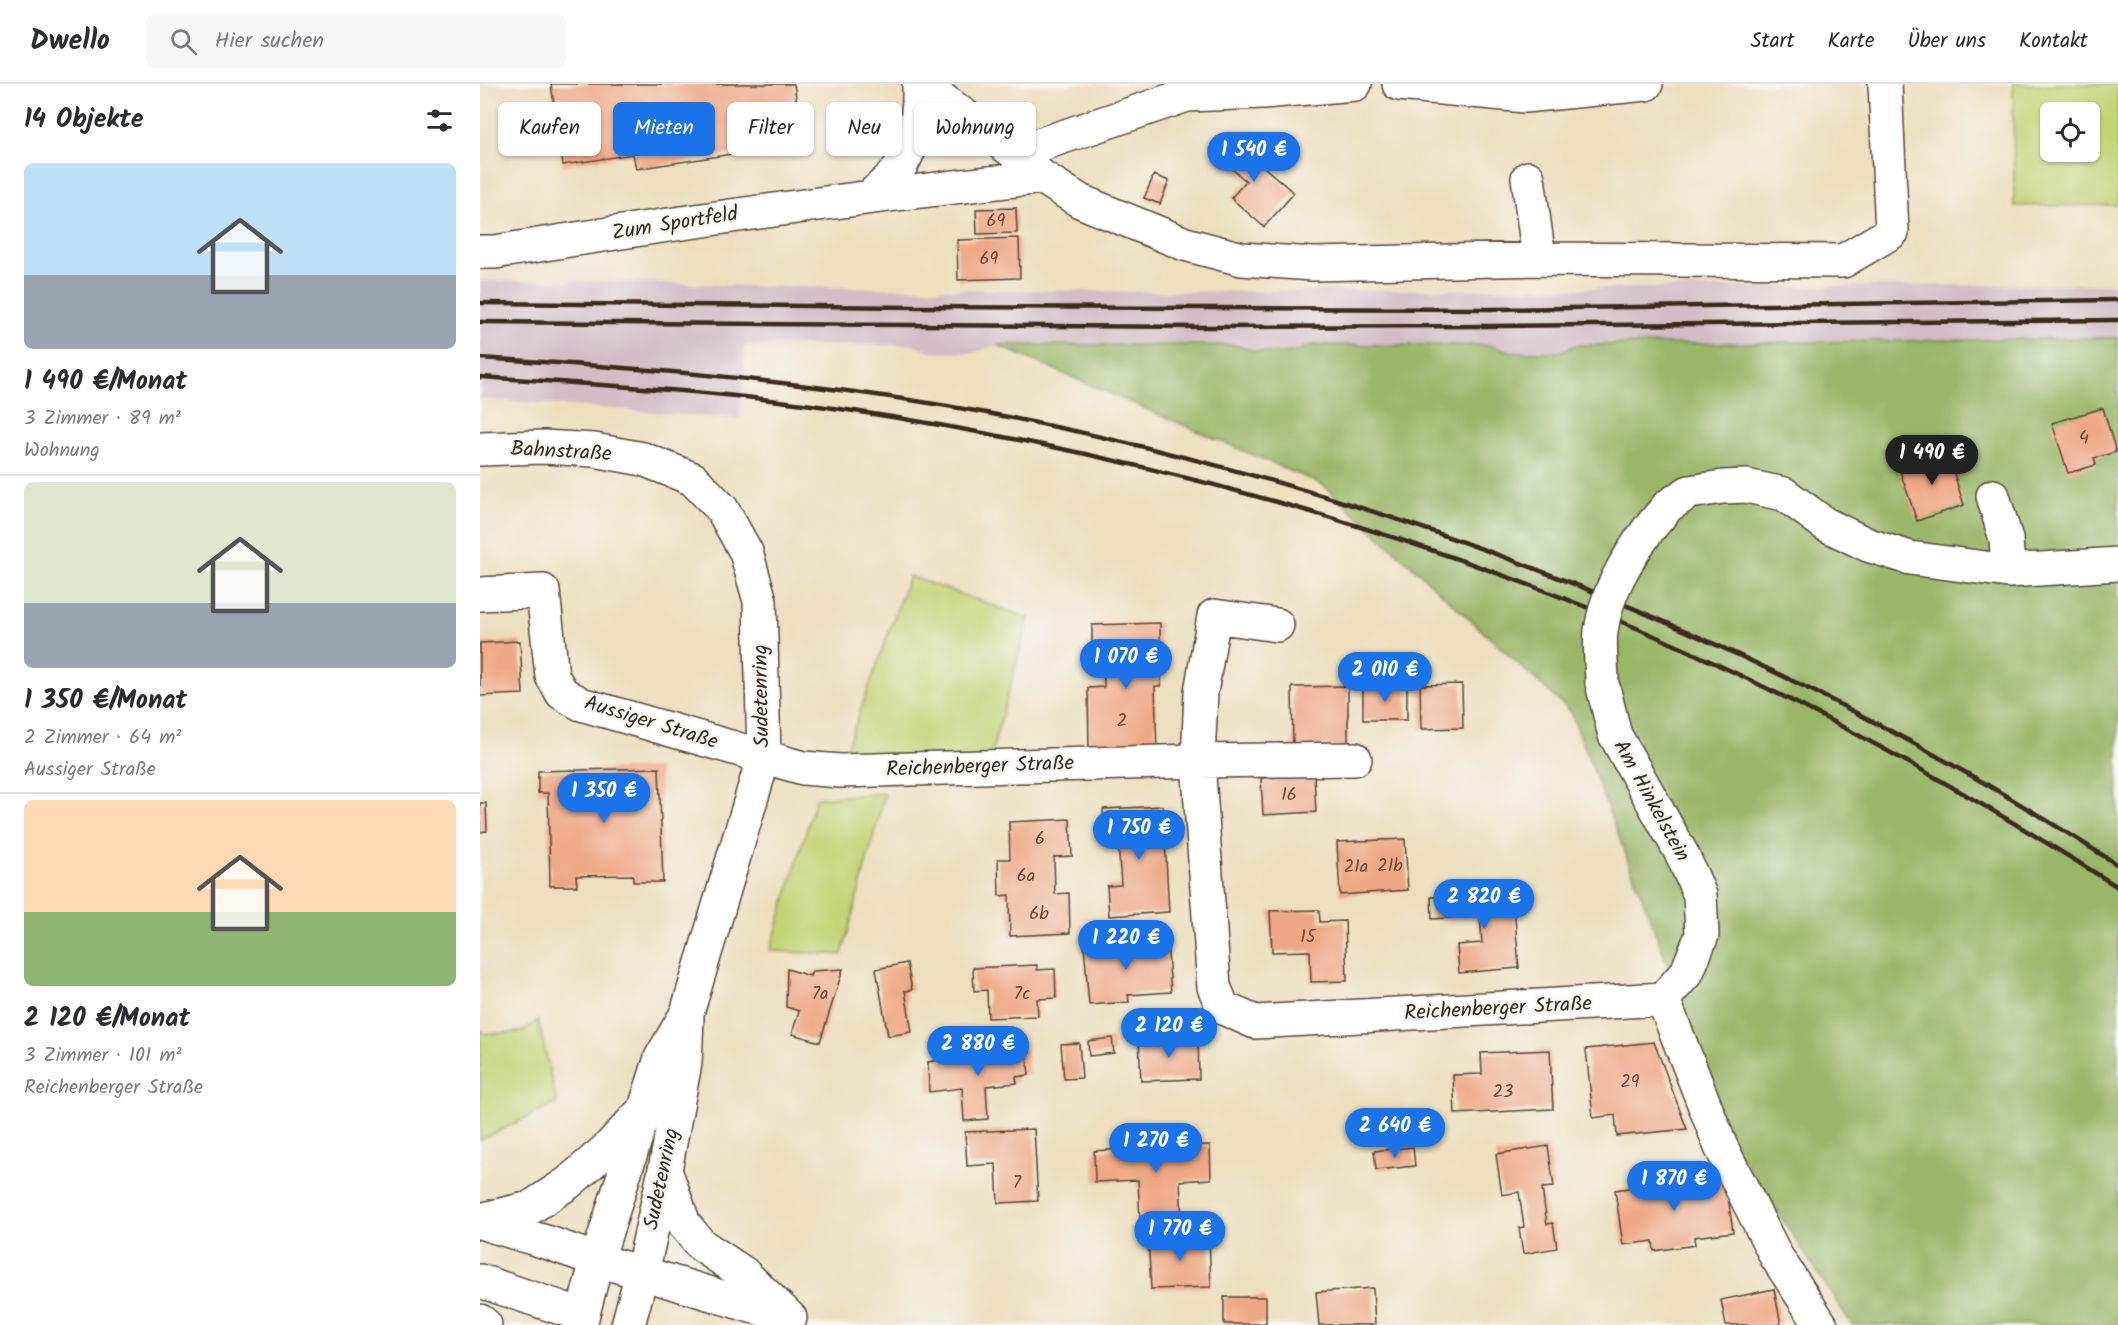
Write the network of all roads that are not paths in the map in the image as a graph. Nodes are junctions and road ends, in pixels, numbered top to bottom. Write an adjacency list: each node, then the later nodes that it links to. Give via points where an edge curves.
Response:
1 (920, 84): 6 (main road); 11 (main road, via 916,128 909,147 897,170)
2 (1355, 84): 7 (main road, via 1187,95)
3 (1399, 84): 4 (main road, via 1525,96)
4 (1646, 84)
5 (1885, 84): 13 (main road, via 1892,232 1843,261)
6 (945, 102)
7 (1036, 146)
8 (1018, 156): 9 (main road)
9 (1042, 177): 11 (main road, Zum Sportfeld); 13 (main road, via 1080,201 1126,221 1185,244 1242,259 1313,264)
10 (1528, 178): 13 (main road)
11 (871, 196): 12 (main road, Zum Sportfeld)
12 (480, 252)
13 (1539, 259)
14 (480, 449): 15 (main road, Bahnstraße, via 594,450)
15 (642, 459): 21 (main road, Sudetenring, via 693,479 722,509 746,552 760,601)
16 (1993, 496): 18 (main road, via 2006,539)
17 (2118, 564): 18 (main road, Am Hinkelstein)
18 (2008, 571): 24 (main road, Am Hinkelstein, bridge, via 1910,558 1868,545 1825,524 1784,494 1746,486 1689,492 1658,518 1622,568 1601,632 1602,683 1615,735 1682,854 1700,895 1702,935 1687,972)
19 (480, 594): 21 (main road, Aussiger Straße, via 543,591 552,676 562,693 581,704)
20 (1277, 625): 23 (main road, Reichenberger Straße, via 1214,616 1201,692)
21 (764, 756): 23 (main road, Reichenberger Straße, via 803,768 840,771); 25 (main road, Sudetenring)
22 (1355, 759): 23 (main road, Reichenberger Straße)
23 (1198, 761): 24 (main road, Reichenberger Straße, via 1214,987 1223,1008 1255,1022)
24 (1663, 999): 37 (main road, via 1721,1147 1776,1256)
25 (687, 1013): 26 (main road, Sudetenring, via 661,1058); 27 (main road, Sudetenring, via 685,1063)
26 (644, 1109): 28 (main road, via 568,1183 530,1208); 29 (main road, Sudetenring)
27 (665, 1170): 30 (main road, Sudetenring); 34 (main road, via 684,1224 701,1245 743,1273)
28 (480, 1221): 29 (main road)
29 (597, 1260): 30 (main road); 33 (main road, Sudetenring)
30 (642, 1274): 34 (main road); 36 (main road, Sudetenring)
31 (480, 1281): 33 (main road)
32 (480, 1321): 35 (main road)
33 (591, 1322)
34 (800, 1322)
35 (484, 1325)
36 (628, 1325)
37 (1821, 1325)

